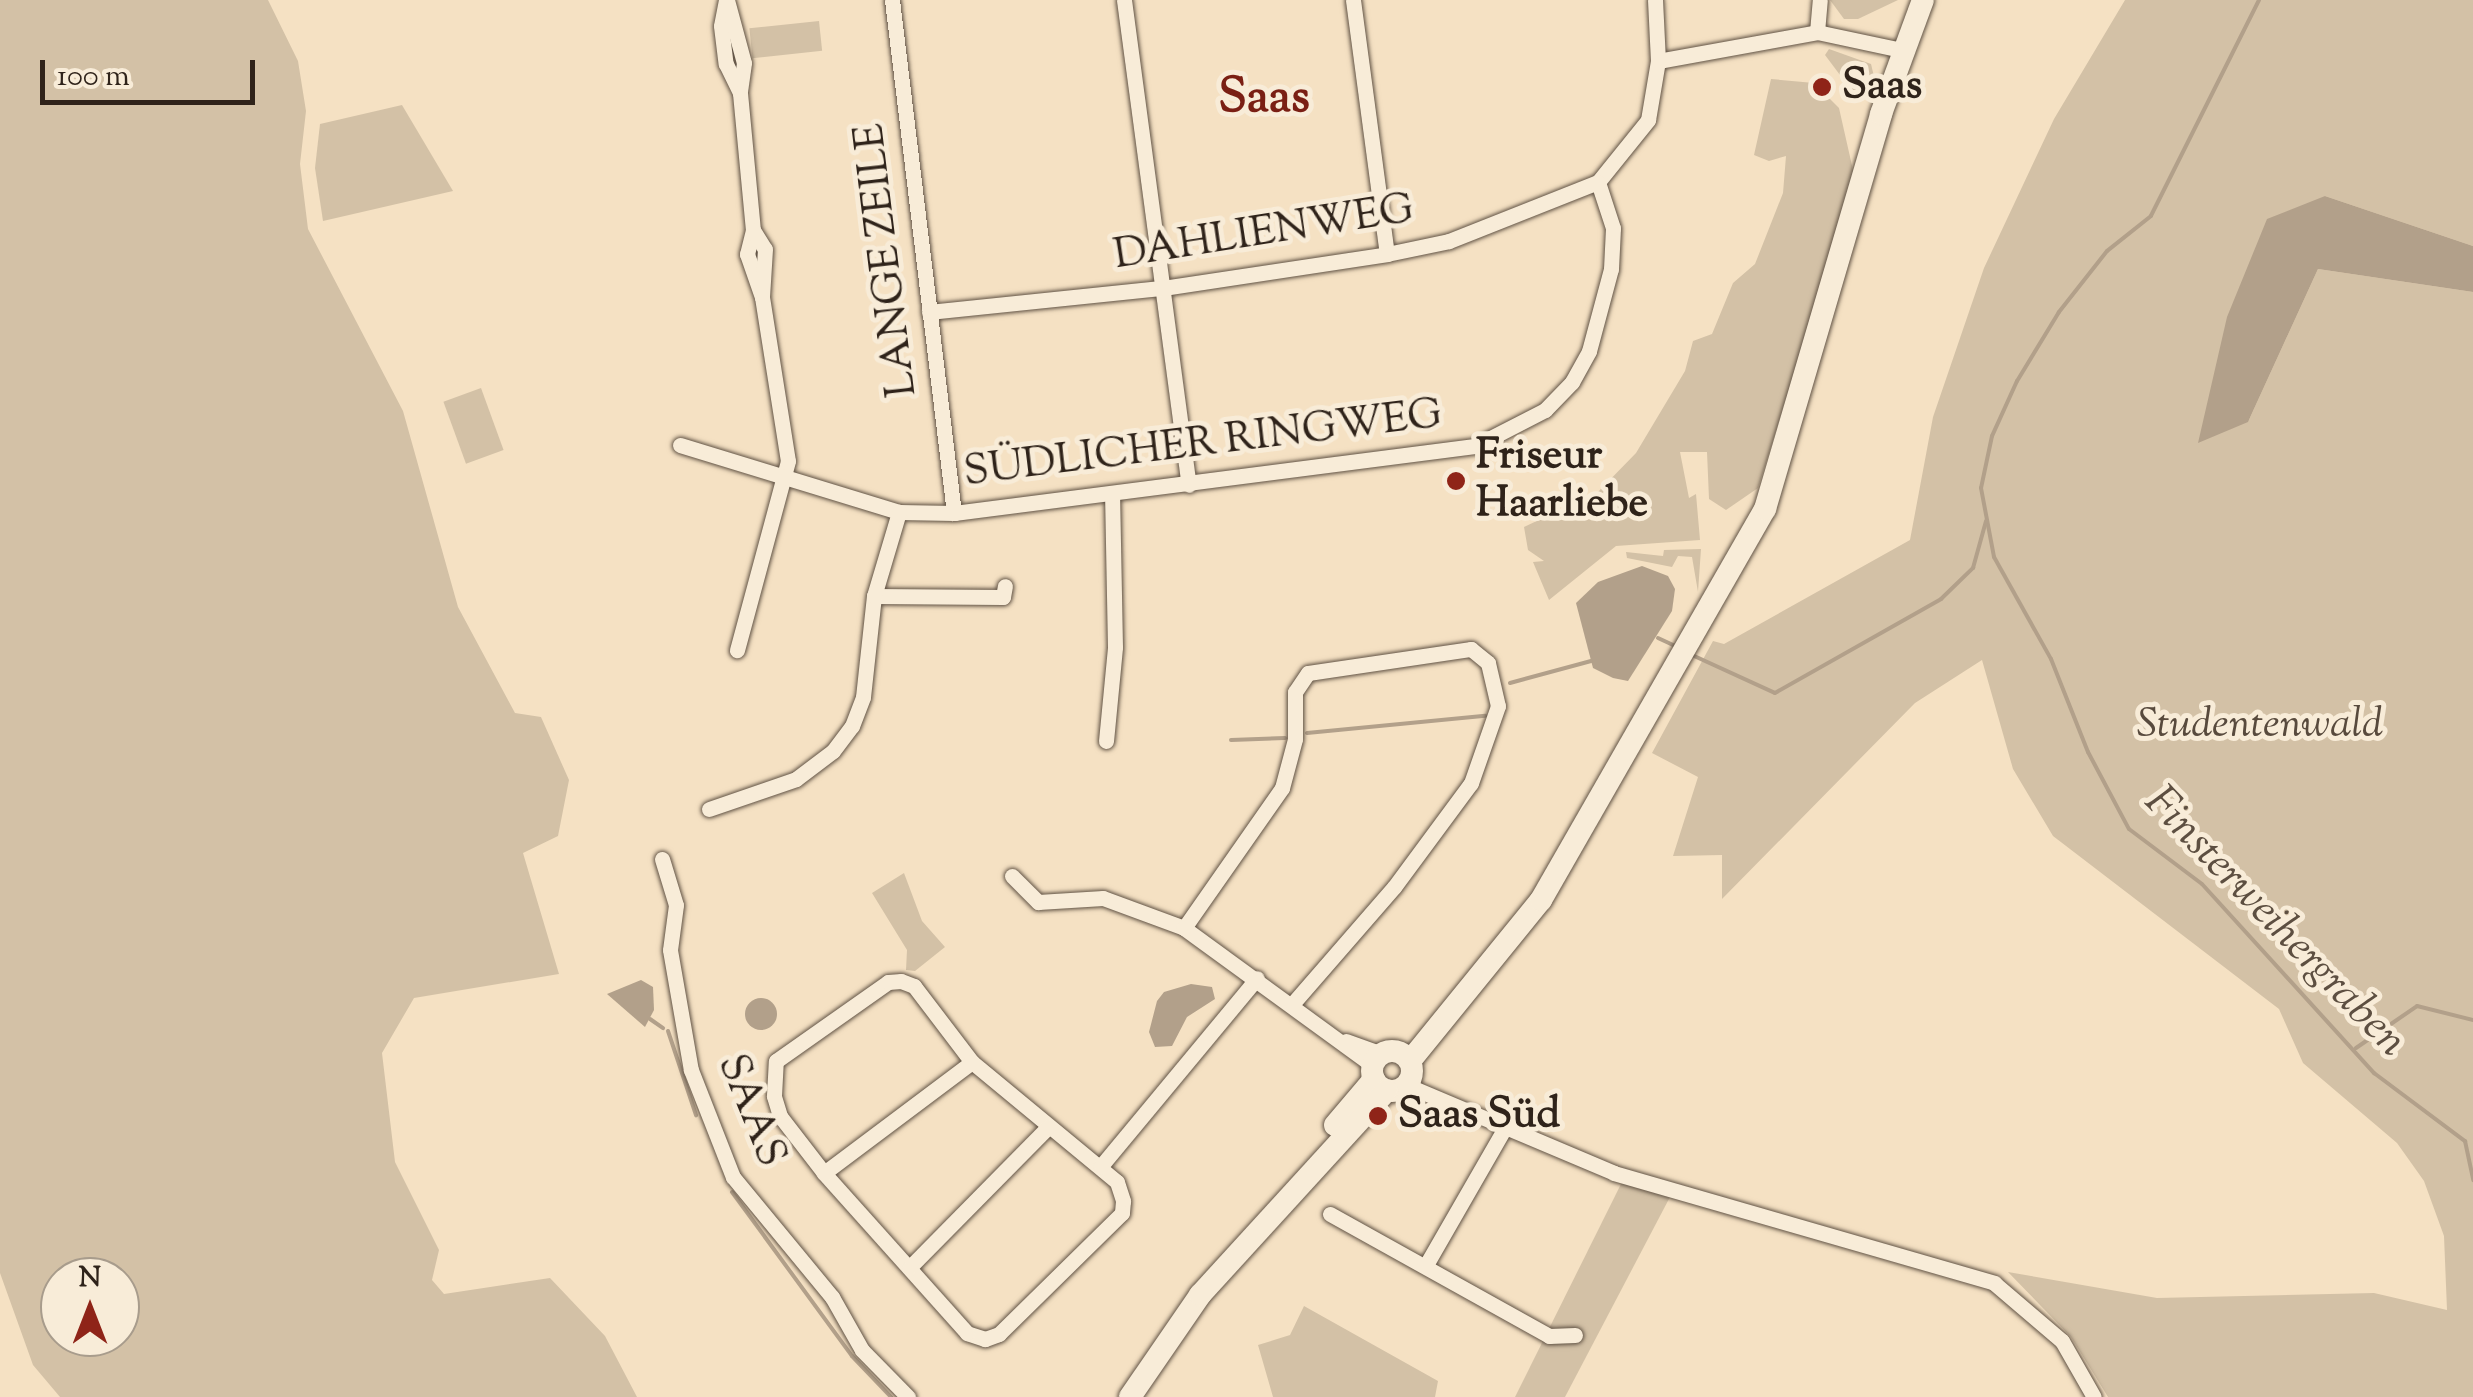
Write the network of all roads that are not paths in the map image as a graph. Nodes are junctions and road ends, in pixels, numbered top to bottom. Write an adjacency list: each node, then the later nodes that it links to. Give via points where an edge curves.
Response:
1 (726, 0): 16 (street, via 721,26 726,64 740,93 754,230 746,254 762,297)
2 (892, 0): 14 (street, LANGE ZEILE)
3 (1124, 0): 13 (street)
4 (1353, 0): 12 (street)
5 (1655, 0): 10 (street)
6 (1820, 0): 8 (street)
7 (1923, 0): 9 (street)
8 (1817, 32): 9 (street); 10 (street)
9 (1902, 50): 32 (street, via 1764,509 1542,900)
10 (1658, 60): 11 (street, via 1648,120)
11 (1598, 182): 12 (street, DAHLIENWEG, via 1448,241); 17 (street, SÜDLICHER RINGWEG, via 1613,228 1604,310 1572,382 1544,410 1475,446)
12 (1387, 254): 13 (street, DAHLIENWEG)
13 (1163, 288): 14 (street, DAHLIENWEG); 17 (street)
14 (930, 312): 20 (street, LANGE ZEILE)
15 (680, 446): 16 (street, SÜDLICHER RINGWEG)
16 (788, 479): 19 (street, SÜDLICHER RINGWEG); 23 (street)
17 (1189, 484): 18 (street, SÜDLICHER RINGWEG)
18 (1112, 496): 20 (street, SÜDLICHER RINGWEG); 24 (street, via 1115,646)
19 (899, 512): 20 (street, SÜDLICHER RINGWEG); 22 (street)
20 (954, 512)
21 (1005, 586): 22 (street, via 1002,597)
22 (874, 596): 25 (street, via 871,699 833,751 801,776)
23 (737, 650)
24 (1106, 740)
25 (709, 809)
26 (662, 859): 41 (street, SAAS, via 676,905 670,950 691,1070 733,1178 824,1287 862,1350)
27 (1012, 876): 28 (street, via 1038,902 1104,898)
28 (1184, 928): 29 (street); 30 (street, via 1282,788 1294,739 1294,692 1308,673 1471,649 1488,663 1498,706 1471,782 1394,887)
29 (1257, 978): 30 (street); 35 (street)
30 (1293, 1003): 32 (street)
31 (972, 1062): 33 (street); 36 (street); 36 (street, via 914,986 895,980 776,1061 772,1076 780,1116)
32 (1390, 1069): 34 (street); 42 (street, via 1200,1294)
33 (1048, 1127): 35 (street); 39 (street)
34 (1504, 1130): 38 (street); 43 (street, via 1667,1190 1994,1283 2062,1341)
35 (1101, 1166): 39 (street, via 1117,1182 1122,1213 999,1334 967,1333)
36 (824, 1173): 39 (street)
37 (1330, 1214): 38 (street)
38 (1426, 1265): 40 (street, via 1549,1336)
39 (910, 1267)
40 (1575, 1336)
41 (908, 1397)
42 (1130, 1397)
43 (2094, 1397)

